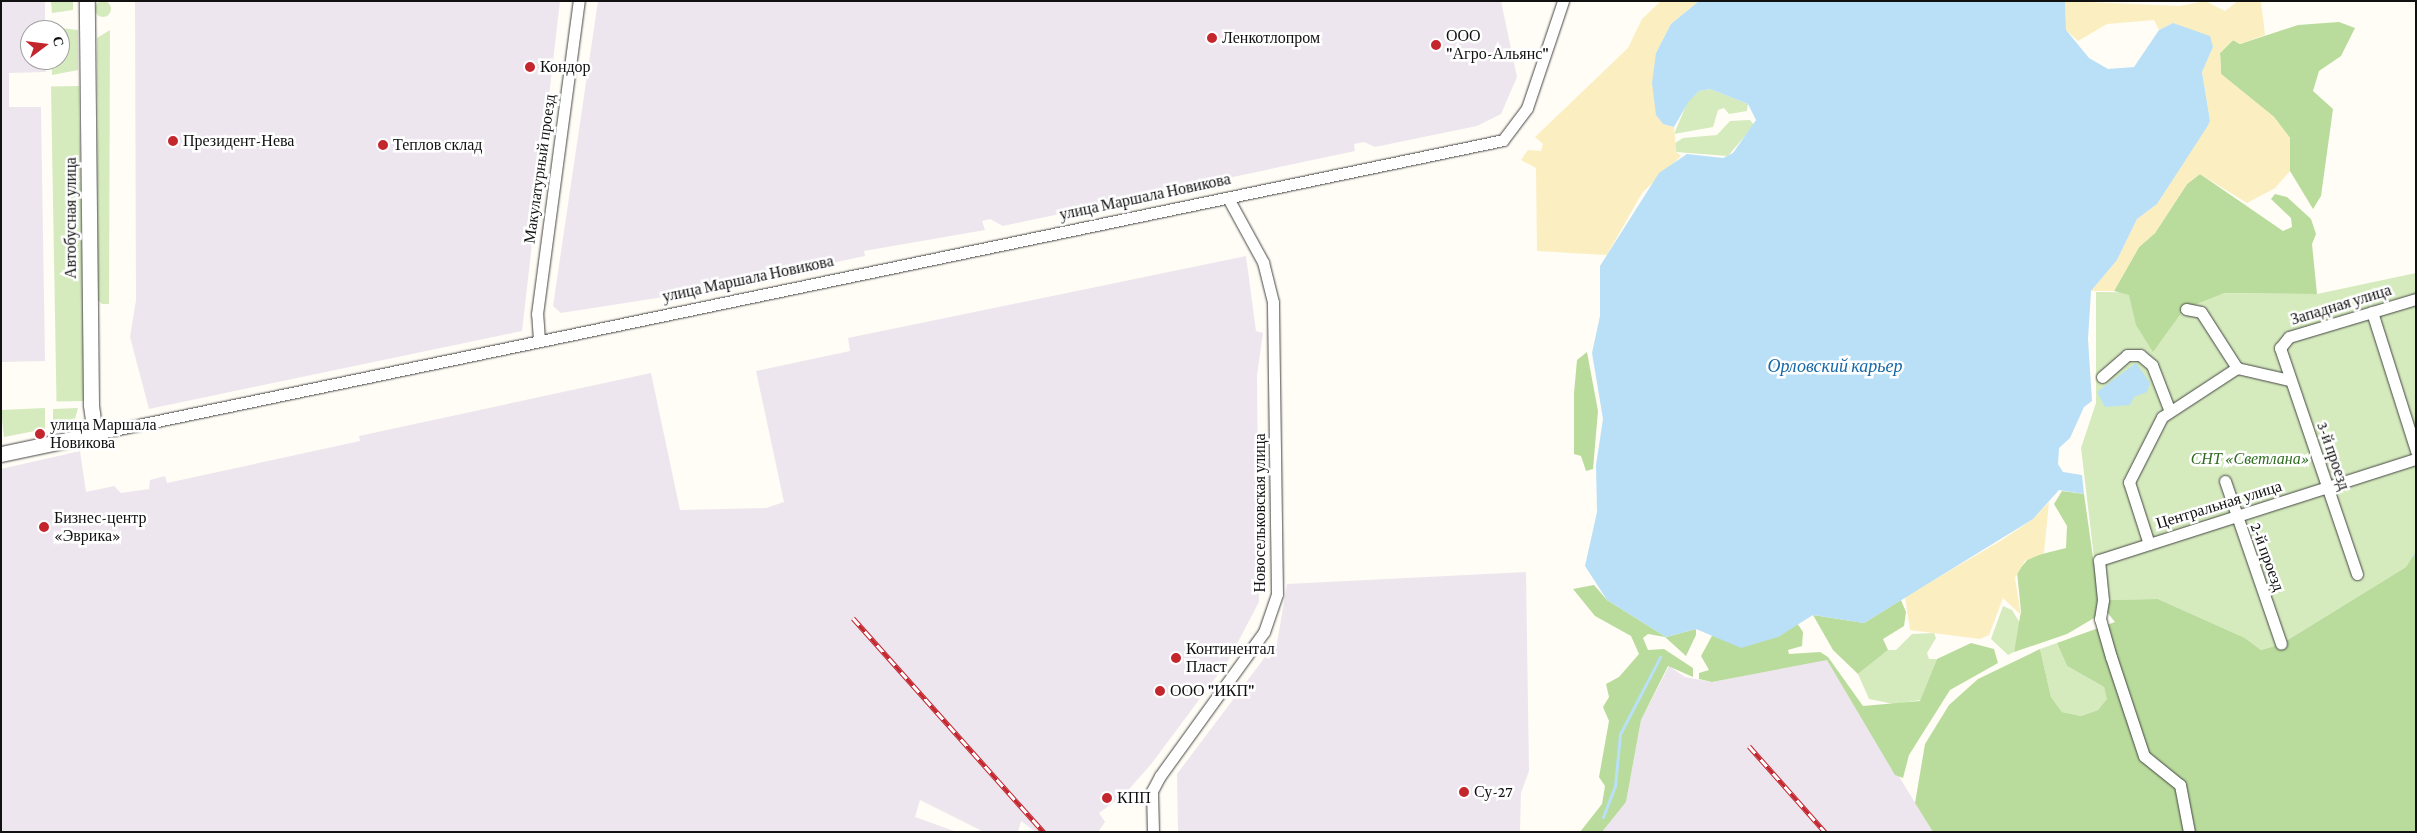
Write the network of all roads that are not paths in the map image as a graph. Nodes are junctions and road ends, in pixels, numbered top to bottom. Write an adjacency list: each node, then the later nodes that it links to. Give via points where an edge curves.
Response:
1 (87, 1): 14 (street, Автобусная улица, via 91,404)
2 (579, 1): 8 (street, Макулатурный проезд, via 537,314)
3 (1563, 1): 4 (street, улица Маршала Новикова, via 1527,108 1502,140)
4 (1228, 198): 8 (street, улица Маршала Новикова); 24 (street, Новосельковская улица, via 1263,262 1273,302 1277,594 1264,632 1152,791)
5 (2416, 299): 7 (street, Западная улица)
6 (2186, 309): 10 (street, via 2201,312)
7 (2372, 312): 9 (street, Западная улица, via 2289,337); 15 (street)
8 (539, 340): 14 (street, улица Маршала Новикова)
9 (2280, 348): 12 (street, 3-й проезд)
10 (2237, 368): 12 (street); 13 (street)
11 (2102, 377): 13 (street, via 2128,355 2140,355 2152,365)
12 (2289, 380): 19 (street, 3-й проезд)
13 (2169, 409): 21 (street, via 2129,482)
14 (95, 434): 16 (street, улица Маршала Новикова)
15 (2416, 451)
16 (1, 454)
17 (2416, 459): 19 (street, Центральная улица)
18 (2225, 480): 20 (street, 2-й проезд)
19 (2327, 488): 20 (street, Центральная улица); 22 (street, 3-й проезд)
20 (2235, 517): 21 (street, Центральная улица); 23 (street, 2-й проезд)
21 (2149, 544): 25 (street, Центральная улица, via 2099,560 2103,600 2100,619 2144,756 2180,785)
22 (2357, 574)
23 (2281, 644)
24 (1154, 832)
25 (2189, 832)

